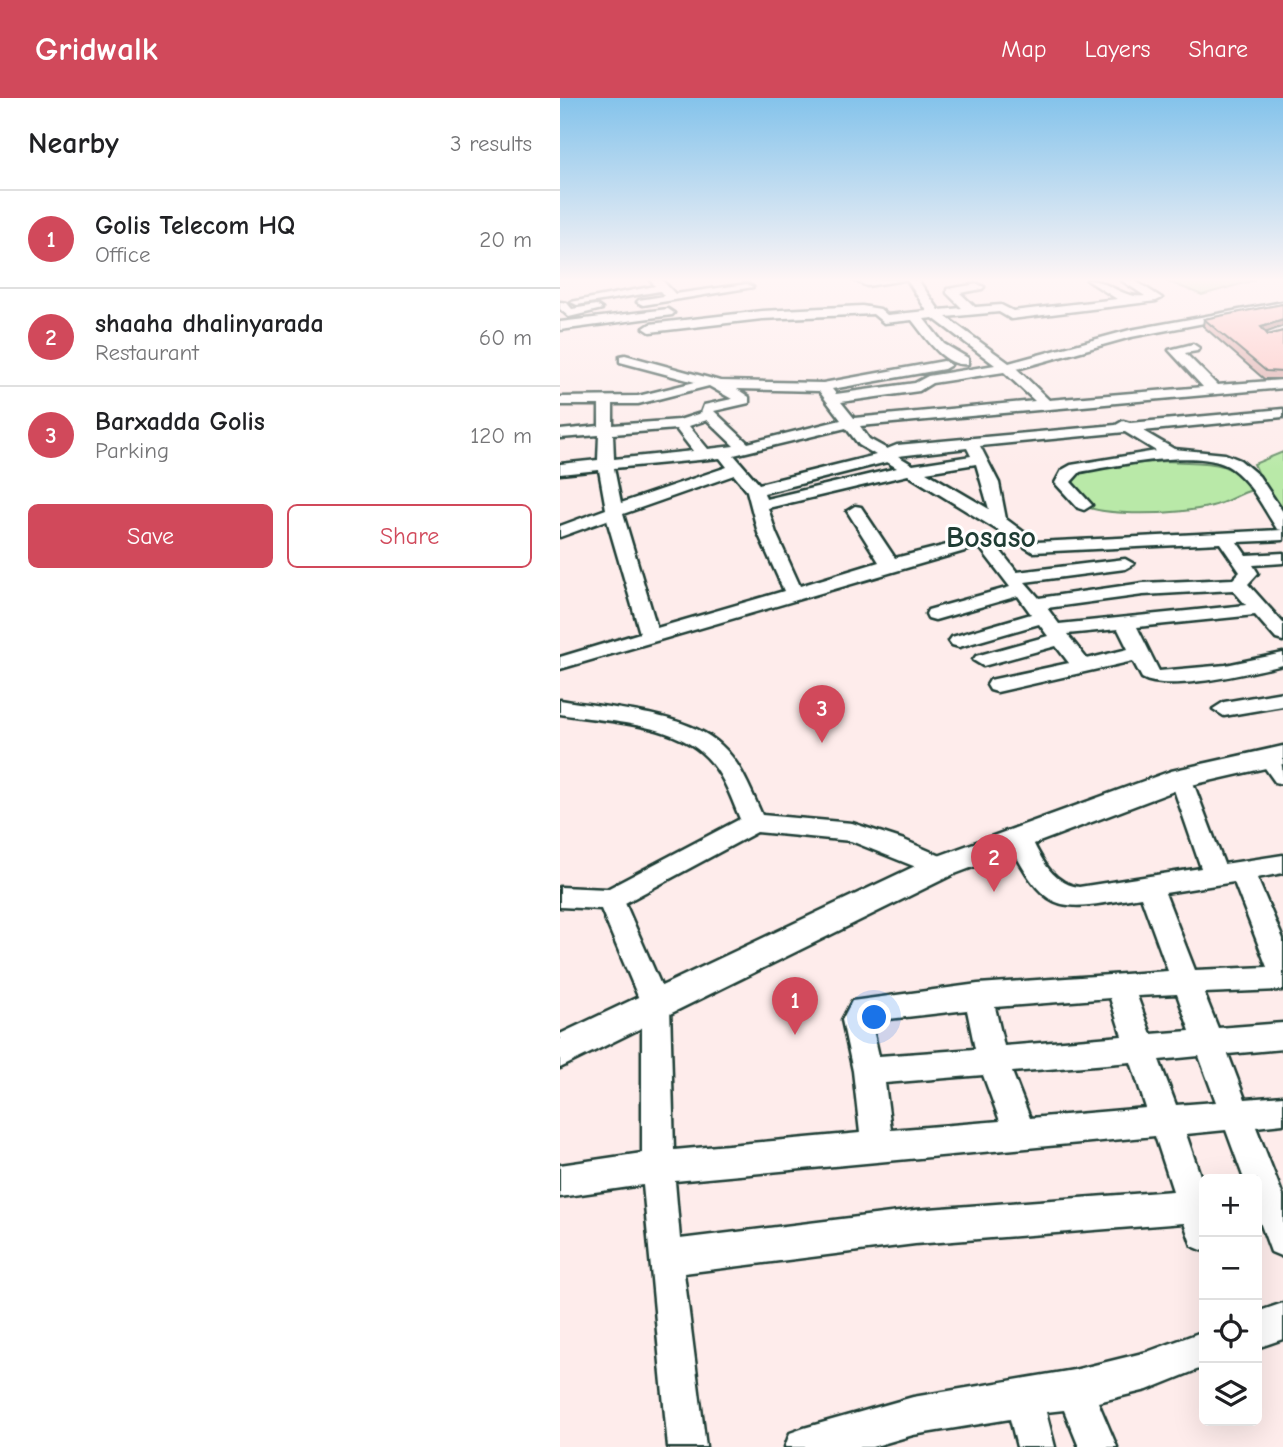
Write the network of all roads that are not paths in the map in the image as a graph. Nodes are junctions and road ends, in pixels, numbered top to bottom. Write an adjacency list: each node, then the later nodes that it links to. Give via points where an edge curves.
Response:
1 (937, 343): 7 (street)
2 (973, 343): 5 (street)
3 (1076, 343): 8 (street)
4 (1186, 343): 12 (street, via 1193,348 1175,350)
5 (992, 355): 7 (street); 8 (street)
6 (625, 359): 11 (street)
7 (963, 361): 13 (street)
8 (1010, 367): 14 (street); 20 (street)
9 (588, 382): 18 (street)
10 (1283, 383): 12 (street)
11 (714, 384): 13 (street); 16 (street); 23 (street, via 744,400 709,408 706,411)
12 (1214, 390): 15 (street)
13 (828, 393): 14 (street); 24 (street)
14 (868, 394): 22 (street)
15 (1107, 398): 20 (street); 26 (street)
16 (635, 400): 19 (street); 25 (street)
17 (560, 401): 18 (street)
18 (588, 401): 19 (street)
19 (606, 402): 28 (street)
20 (1045, 404): 22 (street)
21 (1283, 413): 26 (street)
22 (884, 419): 24 (street); 35 (street)
23 (714, 420): 27 (street); 31 (street)
24 (848, 423): 31 (street); 35 (street, via 857,437)
25 (661, 424): 27 (street); 28 (street)
26 (1125, 427): 30 (street); 33 (street)
27 (684, 428): 34 (street)
28 (606, 429): 29 (street); 37 (street)
29 (560, 434)
30 (971, 442): 35 (street); 36 (street)
31 (745, 448): 32 (street)
32 (724, 453): 34 (street); 39 (street)
33 (1170, 453): 42 (street, via 1076,468 1063,483); 47 (street, via 1236,463 1253,479)
34 (704, 454): 37 (street)
35 (890, 454): 40 (street); 41 (street)
36 (981, 459): 40 (street); 46 (street, via 997,500)
37 (606, 464): 38 (street); 44 (street)
38 (560, 469)
39 (737, 469): 41 (street); 44 (street)
40 (908, 470): 41 (street); 46 (street)
41 (757, 498): 58 (street, via 767,533)
42 (1084, 505)
43 (855, 511): 55 (street)
44 (610, 512): 45 (street); 48 (street); 64 (street)
45 (560, 517)
46 (998, 521): 51 (street, via 1032,547)
47 (1283, 525)
48 (560, 532)
49 (1283, 535): 50 (street)
50 (1224, 536): 51 (street); 53 (street)
51 (1111, 543): 54 (street)
52 (1283, 558): 53 (street)
53 (1240, 561): 56 (street, via 1249,573)
54 (1125, 564): 57 (street); 60 (street)
55 (890, 565): 58 (street); 60 (street, via 986,544)
56 (1238, 584): 57 (street); 59 (street)
57 (1143, 589): 60 (street); 62 (street)
58 (795, 594): 64 (street)
59 (1261, 609): 62 (street); 65 (street)
60 (1036, 610): 61 (street); 63 (street); 66 (street); 69 (street); 71 (street)
61 (935, 614)
62 (1163, 619): 63 (street)
63 (1125, 623): 67 (street)
64 (650, 635): 70 (street)
65 (1283, 635)
66 (959, 640)
67 (1139, 653): 68 (street, via 1149,674 1156,678); 71 (street)
68 (1283, 659)
69 (983, 660)
70 (560, 663)
71 (1082, 666): 72 (street)
72 (997, 685)
73 (1283, 699): 75 (street)
74 (560, 707): 78 (street, via 691,735 711,748 731,774)
75 (1224, 709)
76 (1278, 763): 77 (main road)
77 (1181, 778): 79 (main road); 82 (street)
78 (754, 823): 81 (street, via 852,832); 85 (street)
79 (1018, 837): 81 (main road); 83 (street, via 1047,888 1063,897)
80 (1283, 864): 82 (street)
81 (941, 867): 92 (main road)
82 (1229, 873): 83 (street); 86 (street)
83 (1150, 886): 89 (street)
84 (560, 897): 85 (street)
85 (610, 899): 92 (street)
86 (1272, 916): 87 (street)
87 (1283, 972)
88 (1283, 978): 89 (street)
89 (1186, 981): 90 (street); 94 (street)
90 (1120, 987): 91 (street); 95 (street)
91 (978, 996): 97 (street); 98 (street, via 862,1010 856,1020)
92 (656, 1006): 96 (main road); 104 (street)
93 (1283, 1036): 94 (street)
94 (1210, 1043): 95 (street); 100 (street)
95 (1142, 1049): 97 (street); 101 (street)
96 (560, 1052)
97 (993, 1061): 98 (street); 102 (street)
98 (868, 1071): 103 (street)
99 (1283, 1110): 100 (street)
100 (1237, 1115): 101 (street); 107 (street)
101 (1167, 1122): 102 (street); 106 (street)
102 (1021, 1134): 103 (street)
103 (878, 1148): 104 (street)
104 (658, 1167): 105 (street); 108 (street)
105 (560, 1181)
106 (1199, 1220): 108 (street, via 915,1227)
107 (1283, 1240)
108 (664, 1258): 114 (street)
109 (1283, 1321): 110 (street)
110 (1262, 1328)
111 (1199, 1351): 112 (street, via 1147,1371)
112 (1074, 1389): 113 (street); 117 (street)
113 (1024, 1399): 115 (street, via 913,1416); 116 (street)
114 (687, 1447)
115 (803, 1447)
116 (1036, 1447)
117 (1098, 1447)

